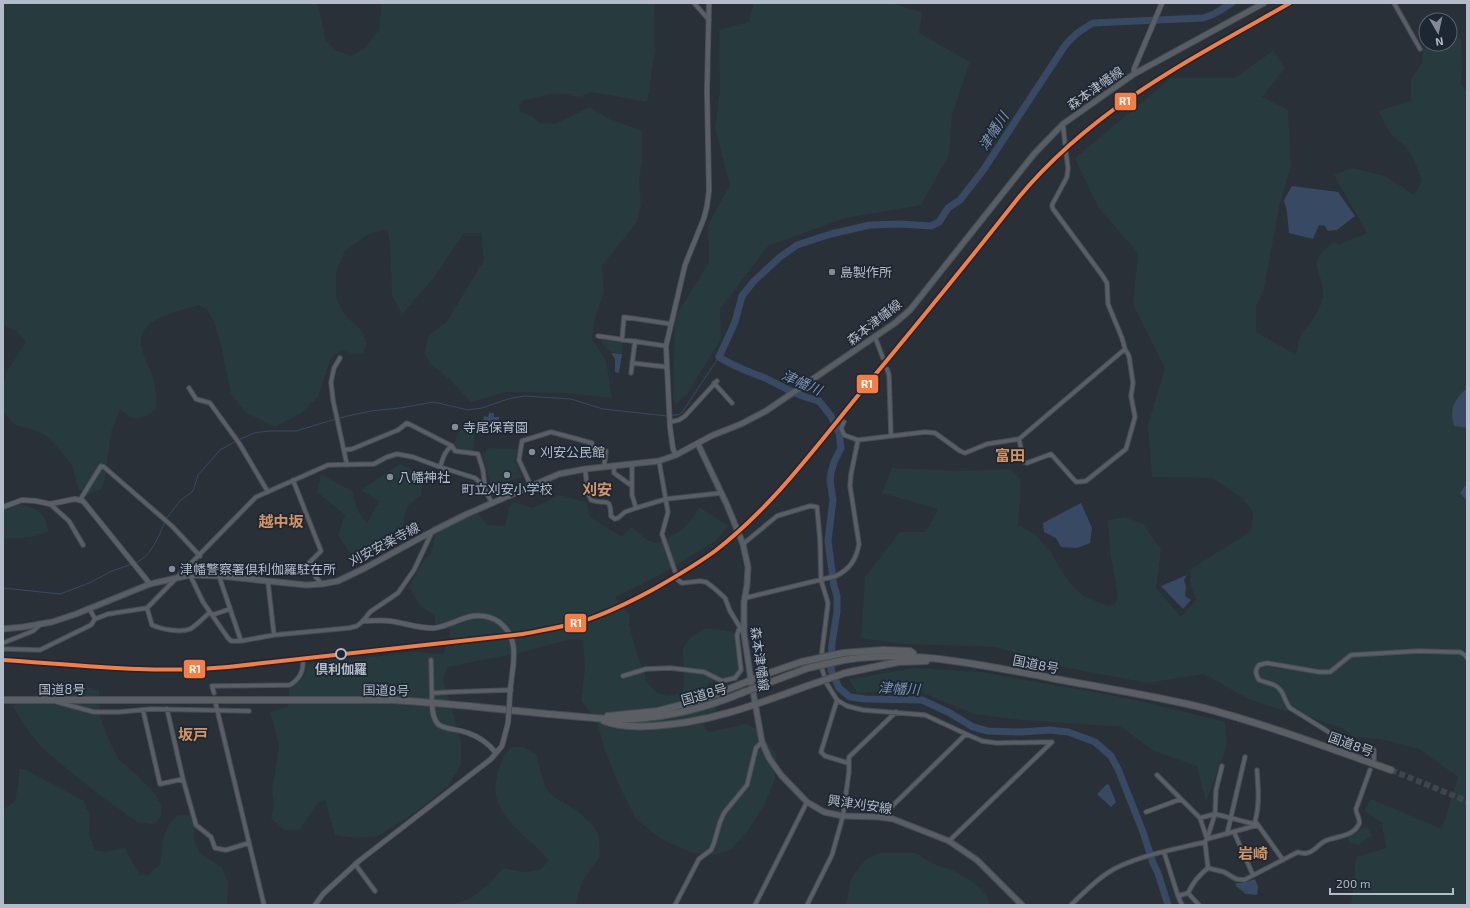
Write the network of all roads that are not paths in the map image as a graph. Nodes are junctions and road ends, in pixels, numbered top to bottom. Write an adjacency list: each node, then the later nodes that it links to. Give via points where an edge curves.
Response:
1 (694, 3): 6 (street)
2 (709, 3): 6 (street)
3 (1162, 3): 8 (street)
4 (1264, 3): 8 (main road, 森本津幡線)
5 (1394, 3): 7 (street)
6 (709, 20): 12 (street, via 707,206 685,265)
7 (1418, 45)
8 (1134, 74): 9 (main road, 森本津幡線)
9 (1063, 124): 10 (street); 14 (main road, 森本津幡線, via 1034,154 910,310)
10 (1065, 144)
11 (1066, 152): 18 (street, via 1067,177 1052,205 1053,209 1107,283 1108,304)
12 (671, 324): 15 (street, via 624,317); 17 (street)
13 (598, 336): 15 (street)
14 (875, 338): 20 (street); 32 (main road, 森本津幡線, via 766,411)
15 (622, 340): 16 (street)
16 (635, 341): 17 (street); 21 (street)
17 (666, 346): 22 (street)
18 (1125, 349): 30 (street); 30 (street, via 1129,356 1133,383 1131,396 1135,417 1126,450 1086,481 1076,482 1050,454 1024,462)
19 (340, 358): 34 (street, via 334,368 331,382)
20 (883, 358)
21 (632, 363): 22 (street); 24 (street)
22 (667, 367): 27 (street)
23 (887, 369): 29 (street)
24 (631, 373)
25 (189, 388): 47 (street, via 196,399 210,403 236,438)
26 (732, 403): 27 (street, via 715,382 685,416 679,420)
27 (670, 418): 35 (street, via 673,449)
28 (844, 422): 31 (street, via 844,435)
29 (891, 436): 30 (street, via 935,432 965,453 987,444); 31 (street)
30 (1019, 439)
31 (858, 440): 62 (street, via 850,486 858,552 854,562 844,572)
32 (698, 444): 35 (main road, 刈安安楽寺線); 48 (main road, 森本津幡線)
33 (452, 446): 34 (street, via 407,423 398,430); 41 (street, via 444,454); 46 (street, via 455,451 478,454)
34 (344, 450): 38 (street)
35 (676, 455): 36 (main road, 刈安安楽寺線)
36 (659, 461): 37 (main road, 刈安安楽寺線); 49 (street)
37 (632, 464): 39 (main road, 刈安安楽寺線); 45 (street)
38 (347, 465): 41 (street, via 374,464 397,454 413,457); 43 (street, via 328,465)
39 (614, 466): 40 (main road, 刈安安楽寺線); 45 (street, via 614,472)
40 (604, 467): 42 (main road, 刈安安楽寺線); 44 (street, via 606,451 592,449 592,442 551,432 522,441 519,460)
41 (440, 468): 46 (street, via 475,478)
42 (585, 469): 44 (main road, 刈安安楽寺線, via 559,474); 54 (street, via 591,500 607,502 613,518)
43 (293, 480): 47 (street); 65 (street, via 321,551 306,566)
44 (531, 486): 51 (main road, 刈安安楽寺線)
45 (632, 486): 54 (street)
46 (486, 489): 51 (street)
47 (268, 492): 58 (street, via 256,497)
48 (721, 494): 49 (street); 56 (main road, 森本津幡線)
49 (666, 499): 54 (street); 75 (street, via 668,512 662,534 678,580 682,583 706,582 714,588 725,598)
50 (80, 500): 52 (street, via 75,498); 58 (street, via 101,466 104,466 168,522); 64 (street, via 86,504)
51 (492, 503): 55 (main road, 刈安安楽寺線)
52 (50, 504): 53 (street, via 22,500); 57 (street, via 69,522)
53 (3, 507)
54 (636, 508)
55 (432, 531): 65 (main road, 刈安安楽寺線, via 365,568 338,581); 72 (street, via 414,570 398,594 370,612)
56 (743, 544): 62 (street, via 777,516 815,506 820,540); 66 (main road, 森本津幡線, via 748,567)
57 (82, 546)
58 (200, 556): 61 (street)
59 (190, 575): 60 (main road, 刈安安楽寺線); 61 (main road, 刈安安楽寺線); 70 (street)
60 (219, 576): 63 (main road, 刈安安楽寺線); 69 (street)
61 (180, 577): 64 (main road, 刈安安楽寺線); 68 (street)
62 (821, 580): 66 (street); 93 (street, via 828,603 822,669 827,684)
63 (268, 582): 65 (main road, 刈安安楽寺線); 77 (street)
64 (150, 584): 67 (main road, 刈安安楽寺線)
65 (322, 584)
66 (745, 598): 76 (main road, 森本津幡線)
67 (89, 608): 71 (street); 73 (main road, 刈安安楽寺線)
68 (147, 608): 70 (street, via 152,625 162,629 186,630); 71 (street, via 108,614)
69 (230, 609): 70 (street); 78 (street)
70 (211, 614): 78 (street, via 231,641)
71 (95, 619): 80 (street, via 91,625 40,650)
72 (363, 621): 77 (street, via 349,628); 88 (street, via 383,620 435,628 474,616 486,616 497,620 512,638 514,650)
73 (40, 624): 74 (main road, 刈安安楽寺線); 79 (street, via 33,631)
74 (3, 629)
75 (739, 629): 76 (street); 86 (street, via 737,635 740,670 735,678 722,680 704,672 670,668 646,669)
76 (744, 634): 87 (main road, 森本津幡線)
77 (274, 635): 78 (street)
78 (241, 641)
79 (3, 643)
80 (3, 649)
81 (843, 656): 85 (highway, 国道8号, via 918,656); 87 (highway, bridge, via 801,662); 103 (highway, 国道8号, bridge, via 704,707 660,717)
82 (1467, 658): 108 (street, via 1460,652 1351,655 1330,672 1258,665 1255,673 1259,680 1279,687 1290,708 1348,744 1371,747 1374,750)
83 (431, 660): 90 (street)
84 (304, 662): 89 (street, via 301,675 290,685 212,686)
85 (976, 664): 95 (highway, bridge, via 898,662 845,673); 113 (highway, 国道8号, via 1179,702 1269,726)
86 (623, 676)
87 (751, 680): 95 (main road, 森本津幡線); 102 (highway, via 701,700 658,710 609,716)
88 (510, 692): 90 (street); 106 (street, bridge, via 508,723 502,746)
89 (214, 693)
90 (433, 694): 94 (street)
91 (3, 700): 92 (highway, 国道8号)
92 (51, 700): 94 (highway, 国道8号, via 394,700); 98 (street, via 94,712)
93 (837, 700): 101 (street, via 847,706 863,710); 109 (street, via 821,750 825,756)
94 (432, 703): 102 (highway, 国道8号); 106 (street, via 435,720 439,725 480,738)
95 (755, 704): 103 (highway, via 707,719 678,724 640,726 612,724); 105 (main road, 興津刈安線)
96 (216, 705): 99 (street)
97 (167, 709): 98 (street); 99 (street); 115 (street)
98 (143, 710): 115 (street, via 160,784)
99 (218, 711): 100 (street); 129 (street)
100 (249, 711)
101 (896, 712): 104 (street, via 925,715); 109 (street, via 849,757)
102 (550, 714): 103 (highway, 国道8号)
103 (601, 719)
104 (966, 734): 121 (street); 128 (street, via 982,741 997,743 1052,742)
105 (762, 742): 117 (main road, 興津刈安線, via 781,775); 140 (street, via 756,748 747,785 724,813 711,850 699,859)
106 (496, 753): 132 (street, via 484,766)
107 (1245, 757): 123 (street)
108 (1374, 759)
109 (848, 763): 120 (street)
110 (1222, 766): 119 (street, via 1216,790)
111 (1257, 770): 124 (street, via 1258,811 1255,821)
112 (1370, 770): 131 (street, via 1358,803 1356,814 1359,821 1355,830 1326,841 1307,853 1298,852)
113 (1391, 770)
114 (1157, 775): 116 (street)
115 (184, 779): 129 (street, via 196,825 211,837 215,848 226,850)
116 (1182, 799): 118 (street); 122 (street)
117 (807, 802): 120 (main road, 興津刈安線, via 824,812); 141 (street)
118 (1146, 812)
119 (1215, 814): 122 (street); 123 (street); 127 (street)
120 (844, 816): 121 (main road, 興津刈安線); 142 (street, via 832,855)
121 (881, 817): 128 (main road, 興津刈安線, via 893,819)
122 (1200, 818): 127 (street)
123 (1230, 818): 124 (street); 126 (street)
124 (1258, 825): 125 (street); 131 (street)
125 (1234, 832): 126 (street); 134 (street)
126 (1227, 834): 127 (street)
127 (1206, 840): 130 (street); 133 (street)
128 (949, 841): 143 (main road, 興津刈安線, via 977,860)
129 (249, 843): 138 (street)
130 (1162, 852): 137 (street); 144 (street, via 1106,874)
131 (1283, 860): 134 (street)
132 (355, 864): 135 (street); 139 (street, via 322,894)
133 (1208, 868): 134 (street, via 1224,872 1236,880 1244,880); 136 (street, via 1199,875)
134 (1253, 875)
135 (375, 891)
136 (1188, 892): 137 (street); 146 (street)
137 (1178, 896): 145 (street)
138 (264, 905)
139 (315, 905)
140 (675, 905)
141 (754, 905)
142 (807, 905)
143 (1022, 905)
144 (1071, 905)
145 (1182, 905)
146 (1199, 905)

